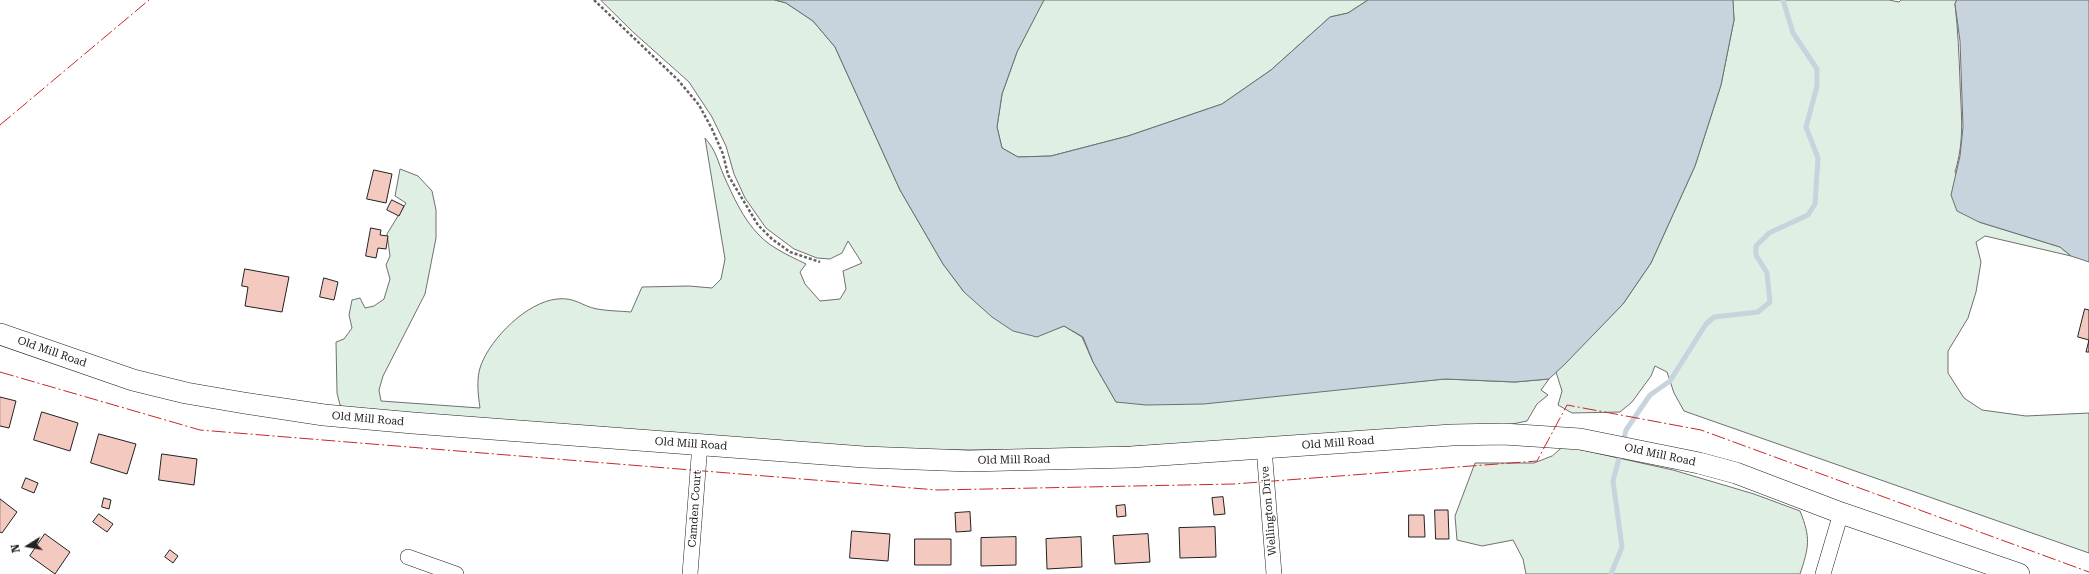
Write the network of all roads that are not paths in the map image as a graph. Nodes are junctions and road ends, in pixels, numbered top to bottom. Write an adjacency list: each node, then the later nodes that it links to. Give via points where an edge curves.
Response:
1 (0, 334): 2 (street, Old Mill Road, via 133,380 244,403 324,415)
2 (700, 444): 3 (street, Old Mill Road, via 864,457 969,461 1131,457); 7 (street, Camden Court)
3 (1264, 448): 4 (street, Old Mill Road, via 1452,435 1503,434 1580,439 1664,455 1736,473); 8 (street, Wellington Drive)
4 (1841, 513): 9 (street); 10 (street, Old Mill Road)
5 (408, 557): 6 (street)
6 (456, 574)
7 (690, 574)
8 (1274, 574)
9 (1823, 574)
10 (2019, 574)

